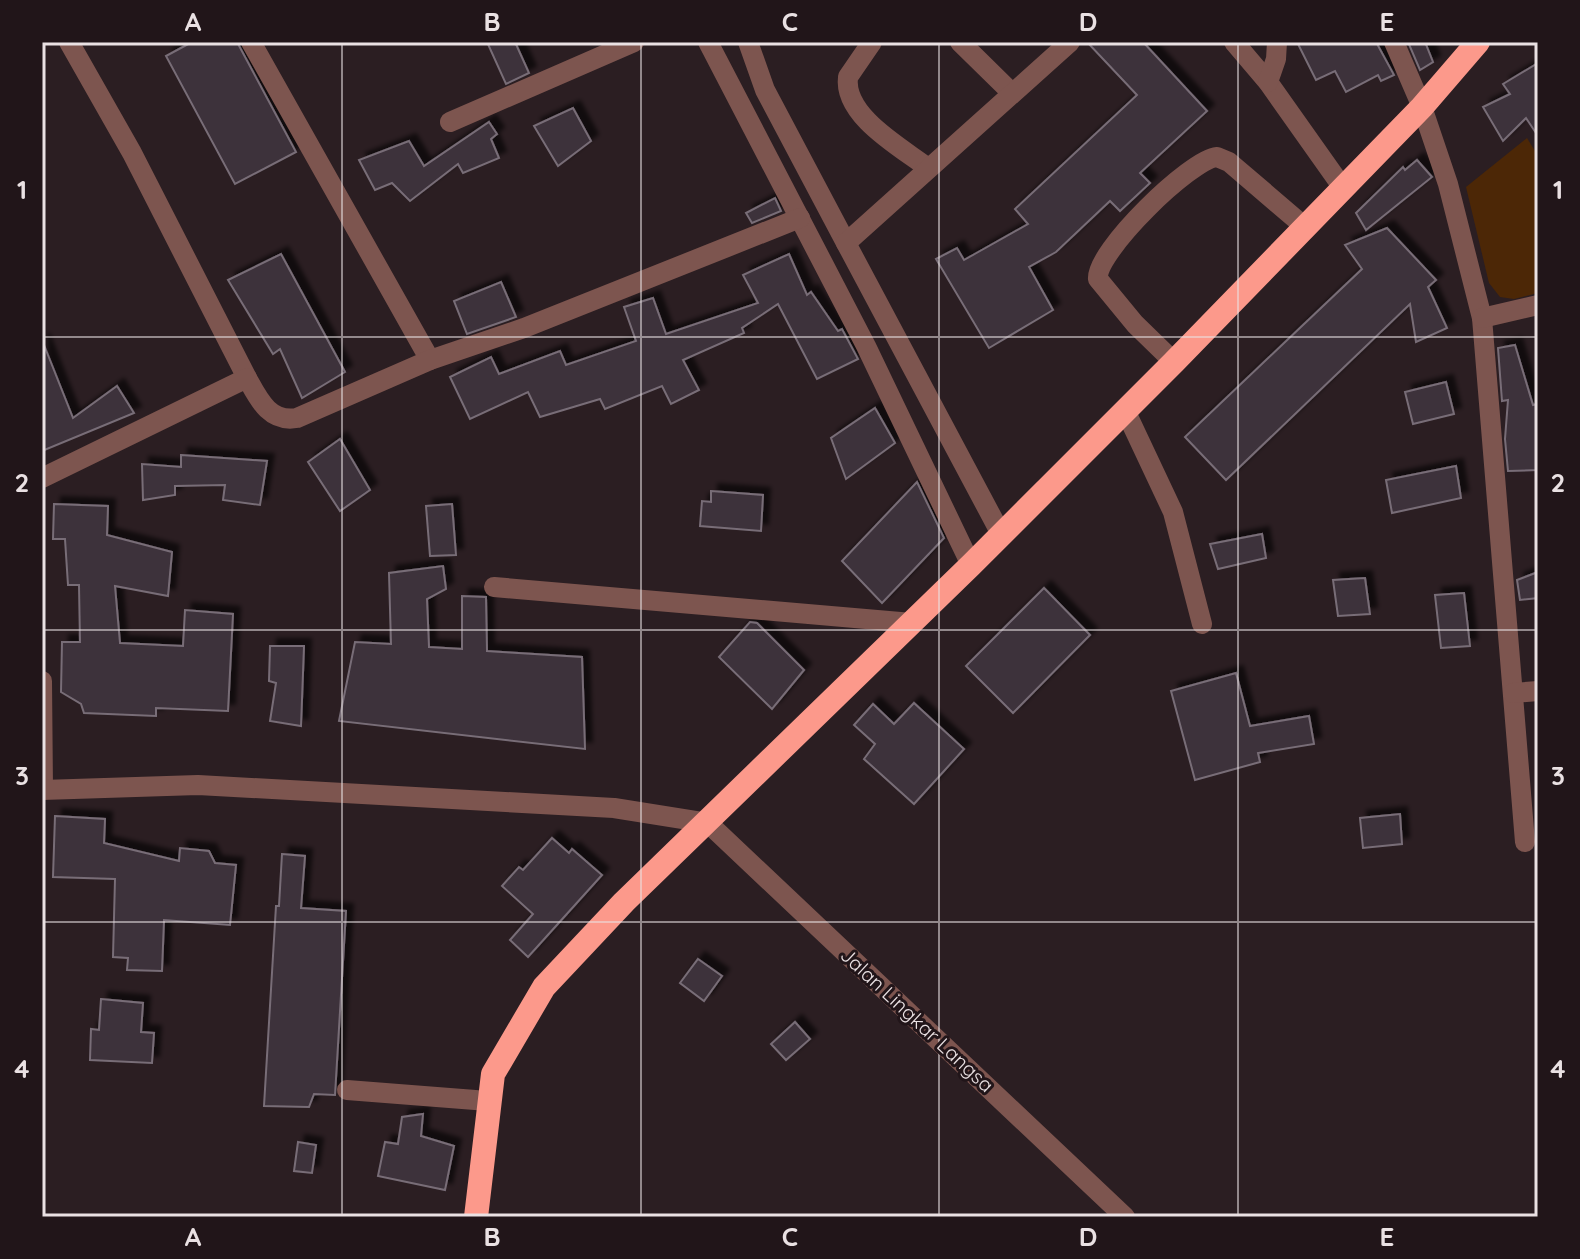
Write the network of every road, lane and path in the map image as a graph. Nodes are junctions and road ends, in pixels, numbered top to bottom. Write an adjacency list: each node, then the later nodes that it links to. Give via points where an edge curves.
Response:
1 (69, 42): 26 (street)
2 (251, 42): 24 (street)
3 (634, 42): 16 (street)
4 (708, 42): 19 (street)
5 (748, 42): 21 (street, via 765,90)
6 (872, 42): 17 (street, via 848,77 852,101)
7 (960, 42): 14 (street)
8 (1070, 42): 14 (street)
9 (1234, 42): 13 (street)
10 (1277, 42): 13 (street)
11 (1394, 42): 15 (street)
12 (1478, 42): 15 (highway)
13 (1268, 82): 18 (street)
14 (1012, 93): 17 (street)
15 (1422, 107): 18 (highway); 23 (street)
16 (450, 122)
17 (928, 168): 21 (street)
18 (1343, 188): 20 (highway)
19 (800, 218): 24 (street); 30 (street)
20 (1305, 227): 25 (highway); 25 (street, via 1229,162 1212,157 1195,166 1126,230 1100,262 1098,279)
21 (846, 243): 29 (street)
22 (1538, 305): 23 (street)
23 (1482, 318): 36 (street)
24 (430, 360): 26 (street, via 292,420 270,412)
25 (1174, 362): 27 (highway)
26 (247, 378): 28 (street)
27 (1125, 410): 29 (highway); 33 (street, via 1173,512)
28 (42, 478)
29 (1001, 534): 30 (highway)
30 (971, 565): 32 (highway)
31 (494, 587): 32 (street)
32 (912, 623): 38 (highway)
33 (1202, 624)
34 (42, 681): 37 (street)
35 (1538, 691): 36 (street)
36 (1513, 693): 39 (street)
37 (43, 790): 38 (street, via 198,785 614,808)
38 (708, 823): 41 (highway, via 544,987 493,1074); 43 (street, Jalan Lingkar Langsa)
39 (1525, 842)
40 (347, 1090): 41 (street)
41 (488, 1101): 42 (highway)
42 (476, 1217)
43 (1125, 1217)

